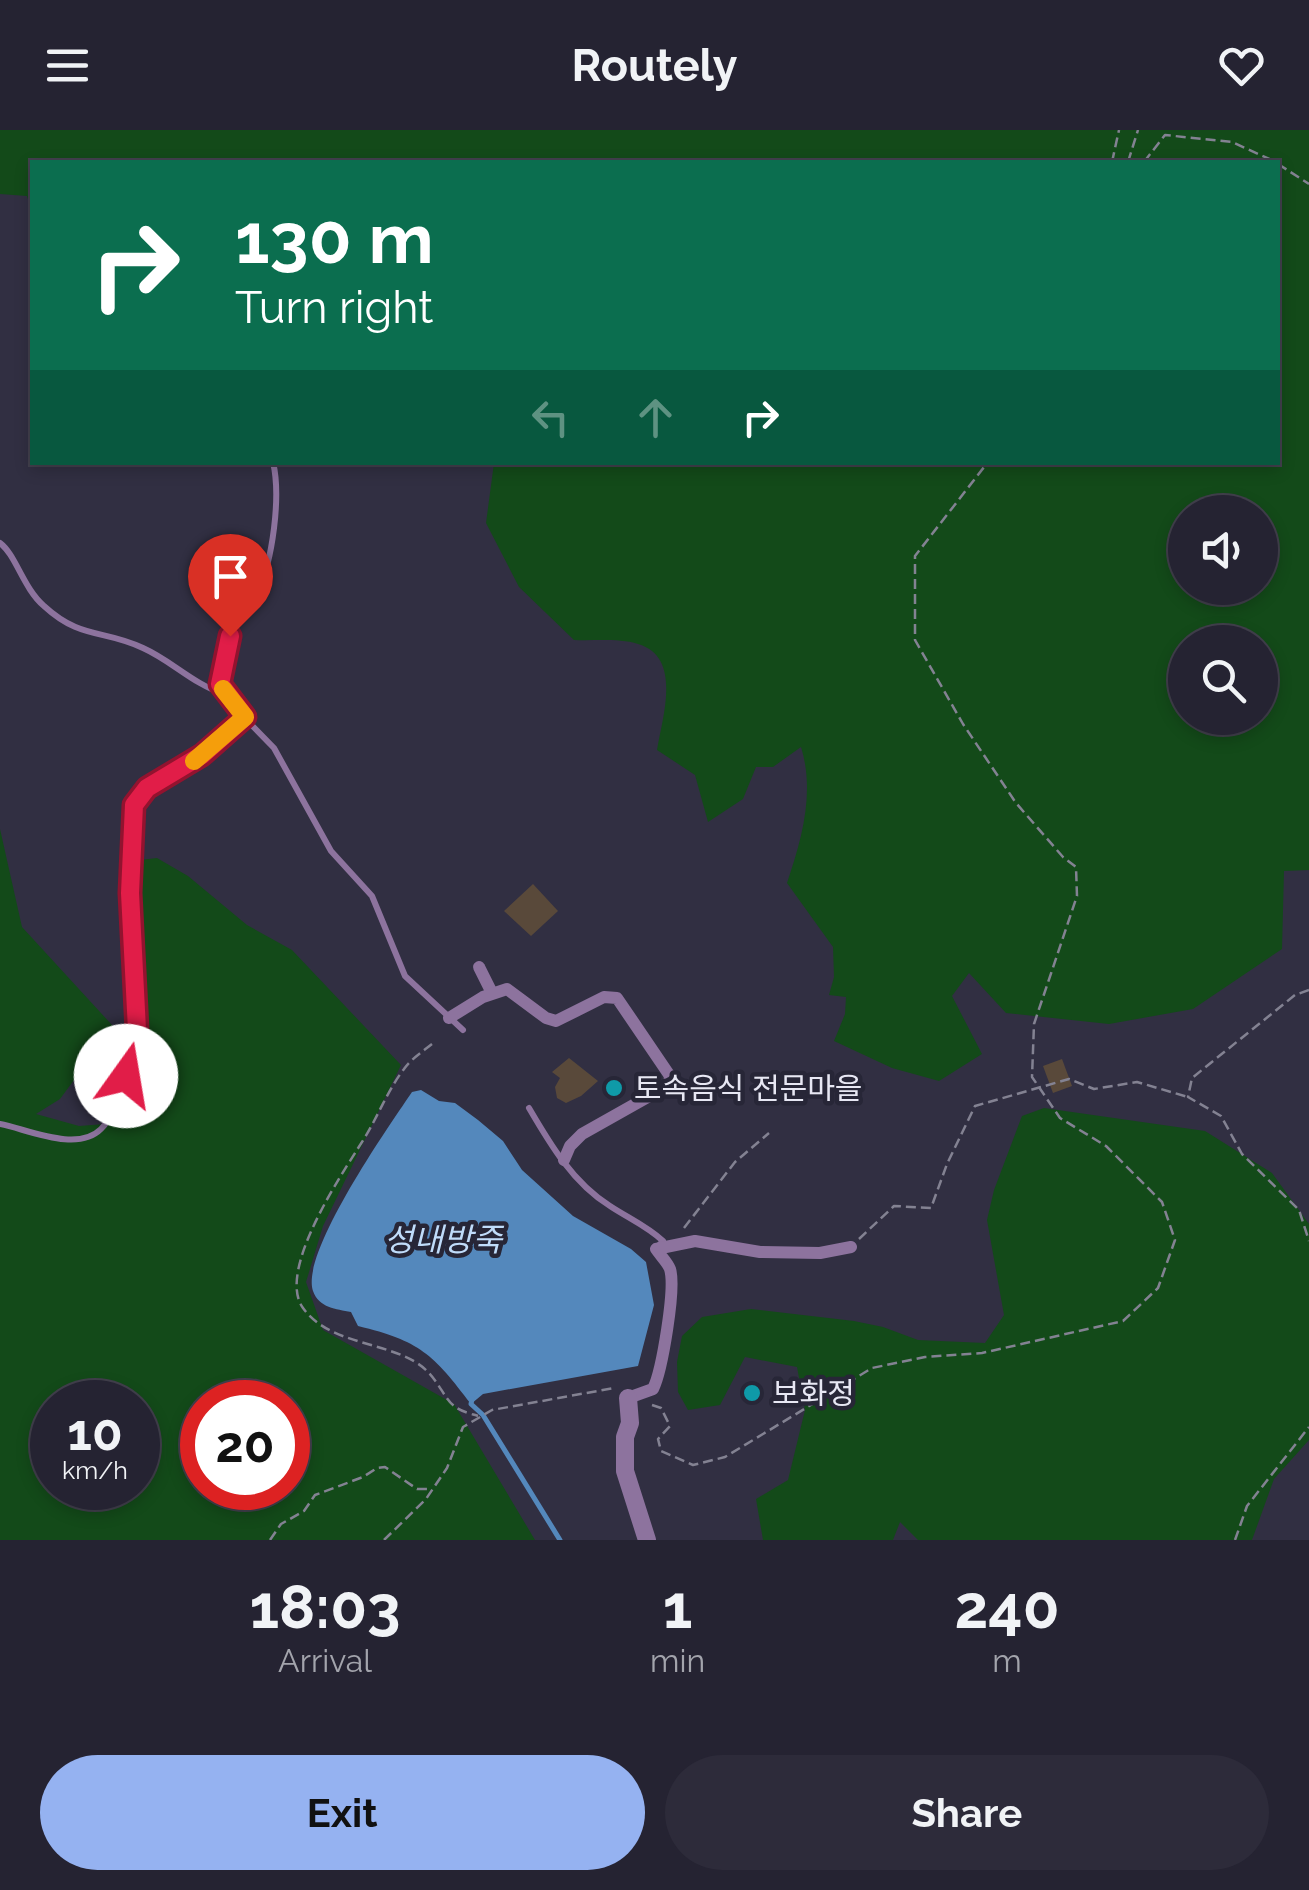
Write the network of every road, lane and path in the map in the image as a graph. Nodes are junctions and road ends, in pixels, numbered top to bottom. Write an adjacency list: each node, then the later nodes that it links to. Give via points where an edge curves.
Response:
1 (1119, 130): 4 (path)
2 (1138, 130): 5 (path)
3 (1166, 132): 6 (path); 7 (path, via 1232,142)
4 (1112, 160)
5 (1129, 160)
6 (1145, 160)
7 (1271, 160)
8 (1280, 165): 9 (path)
9 (1309, 184)
10 (273, 465): 13 (lane, via 276,519 259,590 232,624 220,684)
11 (986, 465): 29 (path, via 915,556 914,640 1016,802 1076,867 1078,896 1034,1024 1032,1077 1060,1118 1106,1146 1162,1202 1176,1240 1158,1288 1123,1321 982,1353 872,1368 725,1457 693,1465 660,1451 658,1439 670,1426 661,1408)
12 (0, 543): 13 (lane, via 35,598 64,624 137,645)
13 (225, 694): 14 (lane)
14 (245, 717): 18 (lane, via 274,748 331,850 372,896 404,976); 23 (lane, via 202,755 147,788 134,805 130,893 137,1030 126,1042 132,1064 106,1122 94,1134 73,1139)
15 (479, 967): 17 (street)
16 (1309, 990): 21 (path, via 1192,1078)
17 (492, 993): 18 (street); 25 (street, via 507,989 556,1021 604,997 617,998 670,1076 664,1090 582,1134)
18 (448, 1018): 19 (lane)
19 (463, 1030)
20 (432, 1044): 30 (path, via 400,1074 330,1190 307,1244 297,1294 321,1325 415,1362 433,1374 458,1410)
21 (1188, 1098): 26 (path, via 1221,1116 1242,1154 1299,1210); 27 (path, via 1137,1082 1094,1090 1069,1079 975,1106 932,1208 894,1206)
22 (529, 1108): 25 (lane)
23 (0, 1124)
24 (769, 1134): 28 (path, via 735,1162 688,1225)
25 (564, 1160): 28 (lane, via 609,1206 663,1241)
26 (1309, 1241)
27 (851, 1247): 28 (street, via 760,1252 695,1242)
28 (656, 1249): 29 (street, via 671,1270 659,1377 653,1389)
29 (626, 1392): 30 (path); 35 (street, via 625,1471)
30 (477, 1416): 32 (path, via 462,1426)
31 (1309, 1426): 36 (path, via 1247,1506)
32 (432, 1488): 33 (path, via 417,1489 376,1468 315,1495); 34 (path)
33 (270, 1540)
34 (384, 1540)
35 (648, 1540)
36 (1235, 1540)

